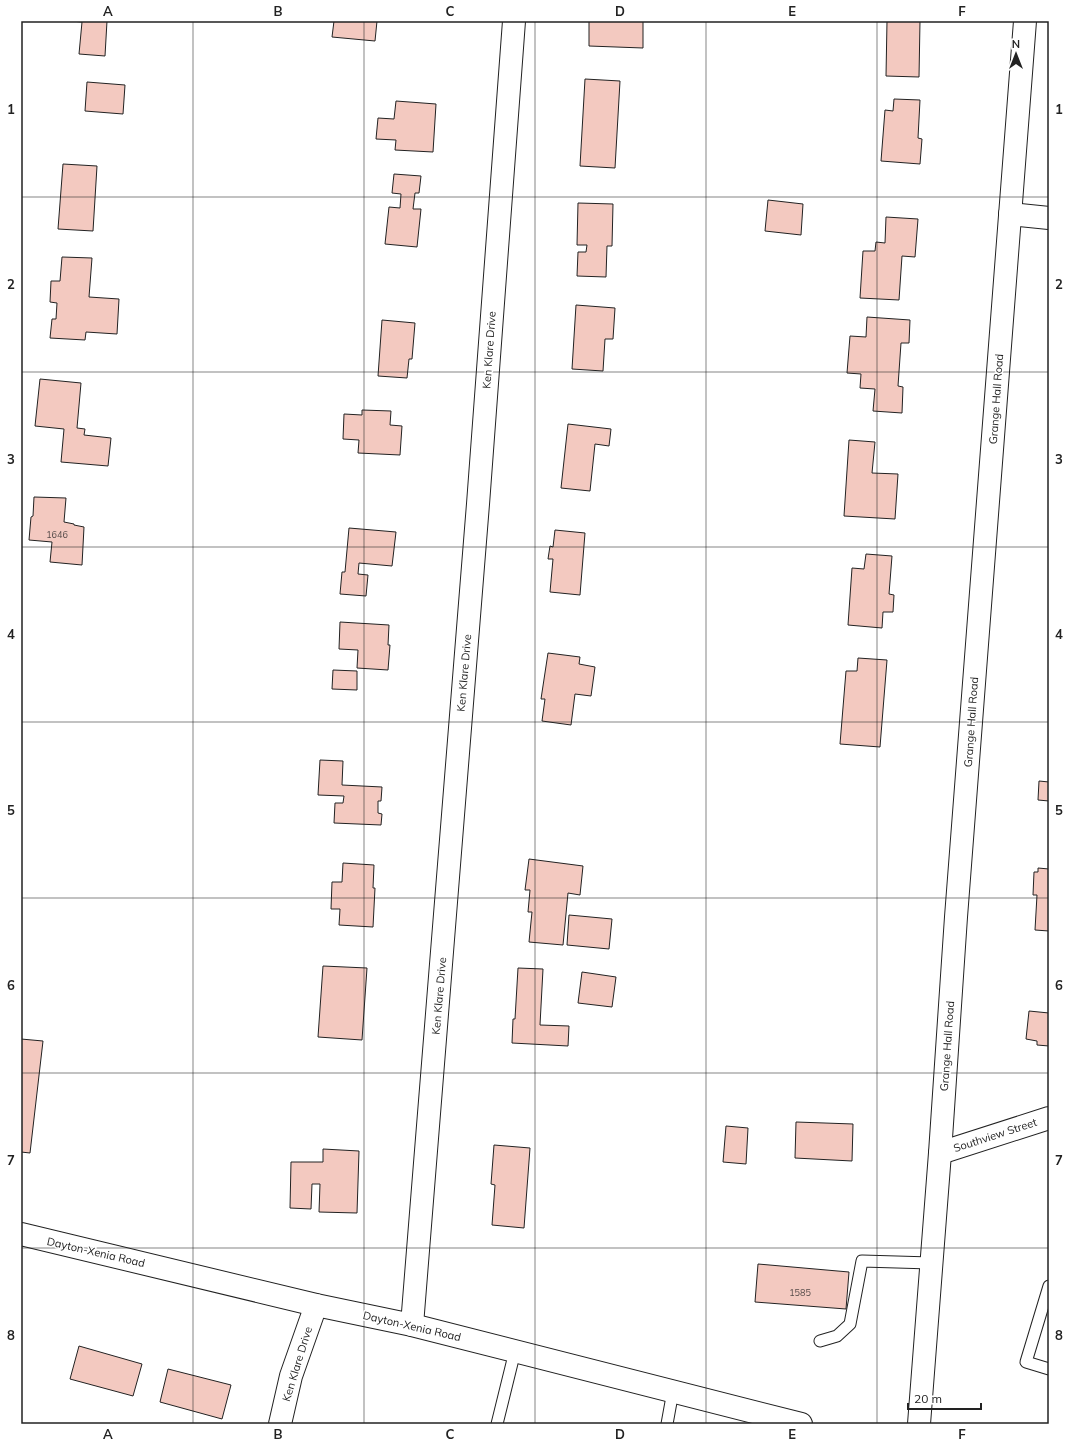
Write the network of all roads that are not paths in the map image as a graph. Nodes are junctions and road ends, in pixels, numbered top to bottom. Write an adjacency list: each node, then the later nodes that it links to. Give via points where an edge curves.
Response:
1 (514, 21): 11 (main road, Ken Klare Drive)
2 (1025, 21): 3 (main road, Grange Hall Road)
3 (1010, 214): 4 (main road); 6 (main road, Grange Hall Road)
4 (1049, 218)
5 (1049, 1118): 6 (main road, Southview Street)
6 (940, 1153): 8 (main road, Grange Hall Road)
7 (21, 1234): 10 (main road, Dayton-Xenia Road)
8 (932, 1263): 12 (lane, via 862,1261 850,1324 837,1336); 20 (main road, Grange Hall Road)
9 (1049, 1286): 14 (lane, via 1026,1362)
10 (316, 1304): 11 (main road, Dayton-Xenia Road); 16 (main road, Ken Klare Drive, via 291,1376)
11 (412, 1324): 13 (main road, Dayton-Xenia Road)
12 (820, 1341)
13 (515, 1351): 15 (main road, Dayton-Xenia Road); 17 (lane)
14 (1049, 1369)
15 (673, 1391): 18 (lane); 19 (main road, Dayton-Xenia Road)
16 (280, 1424)
17 (497, 1424)
18 (667, 1424)
19 (801, 1424)
20 (919, 1424)

